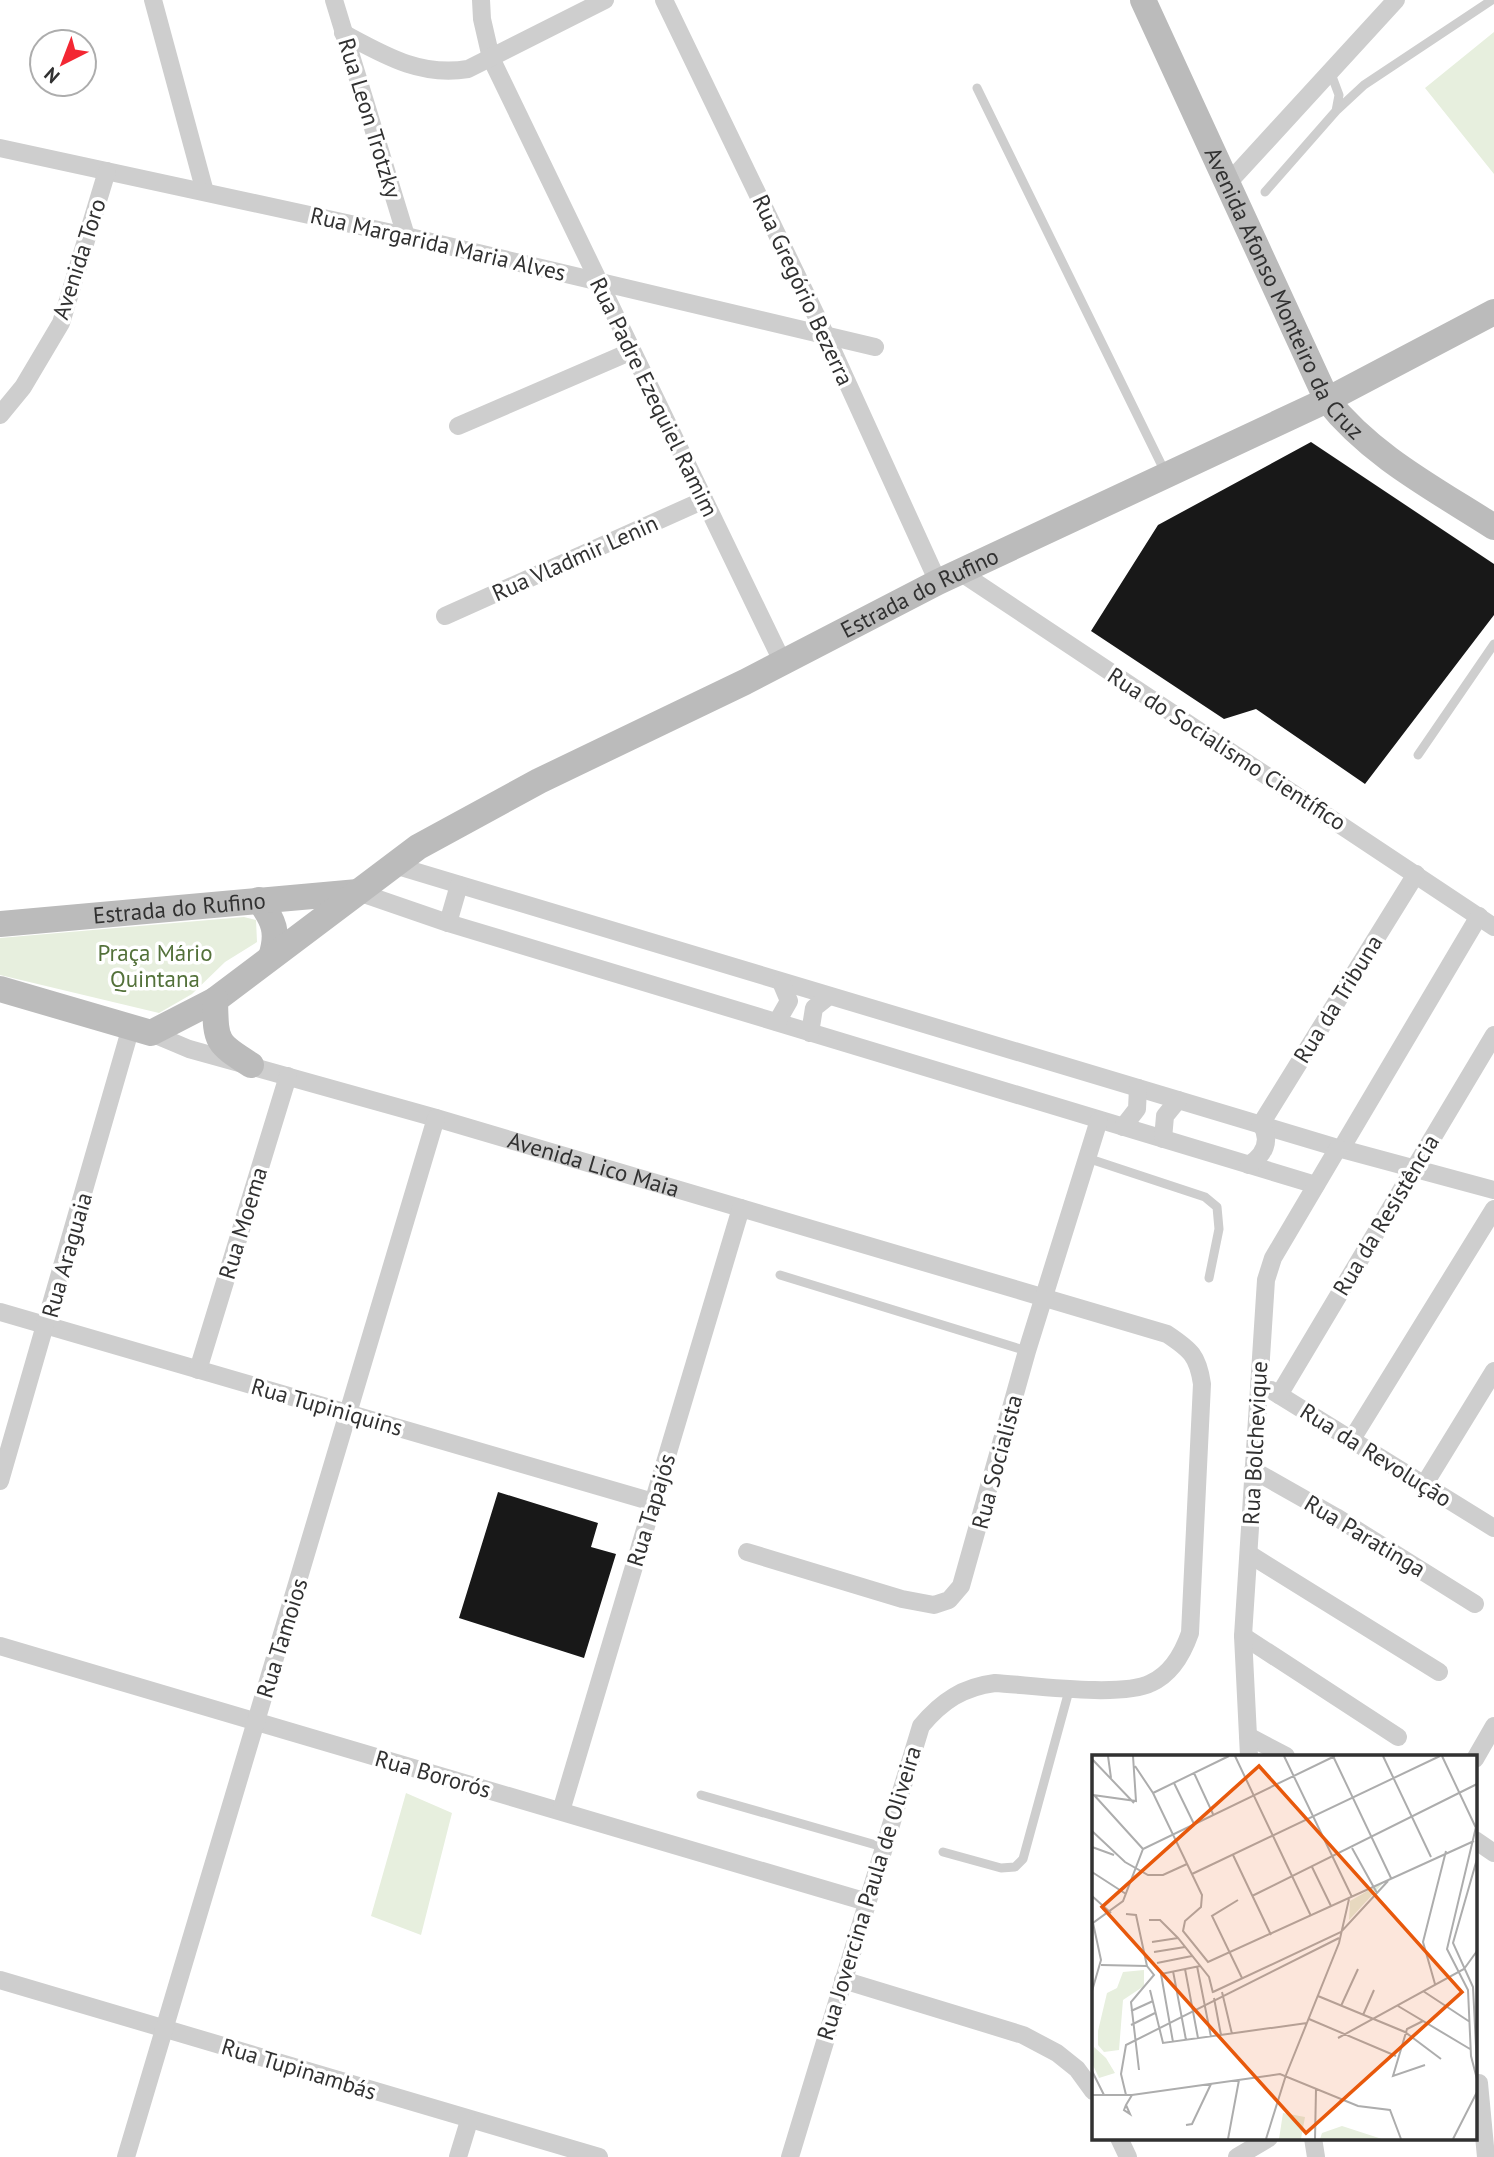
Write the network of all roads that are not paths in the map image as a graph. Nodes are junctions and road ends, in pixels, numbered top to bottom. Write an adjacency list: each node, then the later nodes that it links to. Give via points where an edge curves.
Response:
1 (153, 0): 17 (street)
2 (334, 0): 9 (street, Rua Leon Trotzky)
3 (481, 0): 10 (street, Rua Padre Ezequiel Ramim)
4 (606, 0): 10 (street)
5 (664, 0): 22 (street, Rua Gregório Bezerra)
6 (1143, 0): 16 (street, Avenida Afonso Monteiro da Cruz)
7 (1396, 0): 11 (street)
8 (1492, 0): 13 (lane, via 1364,85)
9 (343, 33): 10 (street, via 421,70 468,69); 19 (street, Rua Leon Trotzky)
10 (491, 58): 20 (street, Rua Padre Ezequiel Ramim)
11 (1330, 70): 13 (lane, via 1339,95); 16 (street)
12 (977, 89): 28 (lane)
13 (1336, 111): 18 (lane)
14 (0, 148): 15 (street, Rua Margarida Maria Alves)
15 (107, 171): 17 (street, Rua Margarida Maria Alves); 26 (street, Avenida Toro, via 61,323 23,387)
16 (1229, 182): 25 (street, Avenida Afonso Monteiro da Cruz)
17 (205, 192): 19 (street, Rua Margarida Maria Alves)
18 (1265, 192)
19 (406, 236): 20 (street, Rua Margarida Maria Alves)
20 (598, 282): 22 (street, Rua Margarida Maria Alves); 24 (street, Rua Padre Ezequiel Ramim)
21 (1494, 312): 25 (street, Estrada do Rufino)
22 (825, 336): 23 (street, Rua Margarida Maria Alves); 31 (street, Rua Gregório Bezerra)
23 (875, 347)
24 (632, 351): 27 (street); 29 (street, Rua Padre Ezequiel Ramim)
25 (1327, 400): 28 (street, Estrada do Rufino); 30 (street, Avenida Afonso Monteiro da Cruz, via 1350,429 1384,456)
26 (0, 415)
27 (458, 426)
28 (1166, 476): 31 (street, Estrada do Rufino)
29 (704, 500): 32 (street, Rua Vladmir Lenin); 34 (street, Rua Padre Ezequiel Ramim)
30 (1494, 527)
31 (949, 577): 34 (street, Estrada do Rufino); 37 (street, Rua do Socialismo Científico)
32 (445, 616)
33 (1494, 644): 35 (lane)
34 (782, 662): 36 (street, Estrada do Rufino, via 539,781 418,847)
35 (1418, 755)
36 (394, 865): 38 (street); 39 (street, Estrada do Rufino)
37 (1416, 874): 41 (street, Rua do Socialismo Científico); 60 (street, Rua da Tribuna)
38 (460, 886): 42 (street); 46 (street)
39 (358, 892): 40 (street, Estrada do Rufino); 42 (street); 45 (street, Estrada do Rufino)
40 (259, 900): 43 (street, Estrada do Rufino); 45 (street, via 273,919 277,938)
41 (1479, 916): 44 (street, Rua do Socialismo Científico); 63 (street, Rua Bolchevique)
42 (448, 923): 50 (street)
43 (0, 924)
44 (1494, 927)
45 (271, 957): 49 (street, Estrada do Rufino)
46 (781, 982): 48 (street); 50 (street, via 789,1001)
47 (0, 989): 51 (street, Avenida Lico Maia)
48 (829, 996): 52 (street, via 814,1009); 56 (street)
49 (215, 1000): 51 (street, Estrada do Rufino); 54 (street, via 216,1035 226,1049)
50 (777, 1022): 52 (street)
51 (141, 1030): 54 (street, Avenida Lico Maia, via 189,1049); 75 (street, Rua Araguaia)
52 (810, 1033): 59 (street)
53 (1494, 1035): 66 (street, Rua da Resistência)
54 (251, 1065): 55 (street, Avenida Lico Maia)
55 (288, 1076): 58 (street, Avenida Lico Maia); 78 (street, Rua Moema)
56 (1138, 1088): 57 (street); 61 (street, via 1138,1109)
57 (1178, 1100): 60 (street); 62 (street, via 1165,1116)
58 (436, 1118): 69 (street, Avenida Lico Maia); 82 (street, Rua Tamoios)
59 (1099, 1119): 61 (street); 64 (street, Rua Socialista)
60 (1261, 1124): 63 (street); 65 (street, via 1266,1132 1265,1148)
61 (1124, 1127): 62 (street)
62 (1163, 1139): 65 (street)
63 (1339, 1149): 66 (street); 67 (street, Rua Bolchevique)
64 (1087, 1158): 72 (lane, via 1205,1197 1217,1207 1219,1229); 73 (street, Rua Socialista)
65 (1249, 1165): 67 (street)
66 (1414, 1169): 68 (street); 81 (street, Rua da Resistência)
67 (1316, 1185): 80 (street, Rua Bolchevique, via 1273,1258 1266,1280)
68 (1494, 1190)
69 (741, 1208): 73 (street, Avenida Lico Maia); 87 (street, Rua Tapajós)
70 (1494, 1209): 83 (street)
71 (780, 1275): 77 (lane)
72 (1209, 1278)
73 (1045, 1298): 76 (street, Avenida Lico Maia, via 1167,1334); 77 (street, Rua Socialista)
74 (0, 1312): 75 (street, Rua Tupiniquins)
75 (46, 1326): 78 (street, Rua Tupiniquins); 85 (street, Rua Araguaia)
76 (1184, 1345): 95 (street, Rua Jovercina Paula de Oliveira, via 1198,1361 1202,1384 1190,1633 1184,1651 1152,1683 1128,1690)
77 (1027, 1350): 89 (street, Rua Socialista, via 972,1556 961,1586 949,1600 934,1605 902,1599)
78 (198, 1370): 82 (street, Rua Tupiniquins)
79 (1494, 1370): 86 (street)
80 (1259, 1383): 81 (street, Rua da Revolução); 84 (street, Rua Bolchevique)
81 (1279, 1395): 83 (street, Rua da Revolução)
82 (348, 1414): 87 (street, Rua Tupiniquins); 96 (street, Rua Tamoios)
83 (1352, 1439): 86 (street, Rua da Revolução)
84 (1253, 1470): 90 (street, Rua Bolchevique); 91 (street, Rua Paratinga)
85 (0, 1481)
86 (1424, 1486): 88 (street, Rua da Revolução)
87 (653, 1502): 104 (street, Rua Tapajós)
88 (1494, 1528)
89 (747, 1552)
90 (1249, 1554): 92 (street, Rua Bolchevique); 94 (street)
91 (1475, 1604)
92 (1243, 1636): 98 (street, Rua Bolchevique); 99 (street)
93 (0, 1646): 96 (street, Rua Bororós)
94 (1439, 1672)
95 (1070, 1687): 106 (street, Rua Jovercina Paula de Oliveira, via 974,1686 936,1708 912,1747); 107 (lane, via 1023,1859 1016,1867 1001,1868)
96 (257, 1722): 104 (street, Rua Bororós); 112 (street, Rua Tamoios)
97 (1494, 1726): 102 (street)
98 (1248, 1736): 100 (street, Rua Bolchevique); 101 (street)
99 (1398, 1737)
100 (1249, 1755)
101 (1284, 1755)
102 (1476, 1757)
103 (701, 1795): 106 (lane)
104 (561, 1811): 109 (street, Rua Bororós)
105 (1476, 1841): 108 (street)
106 (883, 1847): 109 (street, Rua Jovercina Paula de Oliveira)
107 (943, 1852)
108 (1494, 1853)
109 (867, 1902): 111 (street, Rua Jovercina Paula de Oliveira)
110 (0, 1980): 112 (street, Rua Tupinambás)
111 (843, 1980): 114 (street, via 1023,2035 1057,2053); 121 (street, Rua Jovercina Paula de Oliveira)
112 (165, 2028): 115 (street, Rua Tupinambás); 118 (street, Rua Tamoios)
113 (1482, 2084): 124 (street)
114 (1092, 2090)
115 (469, 2121): 119 (street); 120 (street, Rua Tupinambás)
116 (1120, 2140): 122 (street)
117 (1266, 2140): 123 (street)
118 (126, 2157)
119 (458, 2157)
120 (599, 2157)
121 (790, 2157)
122 (1128, 2157)
123 (1237, 2157)
124 (1486, 2157)

